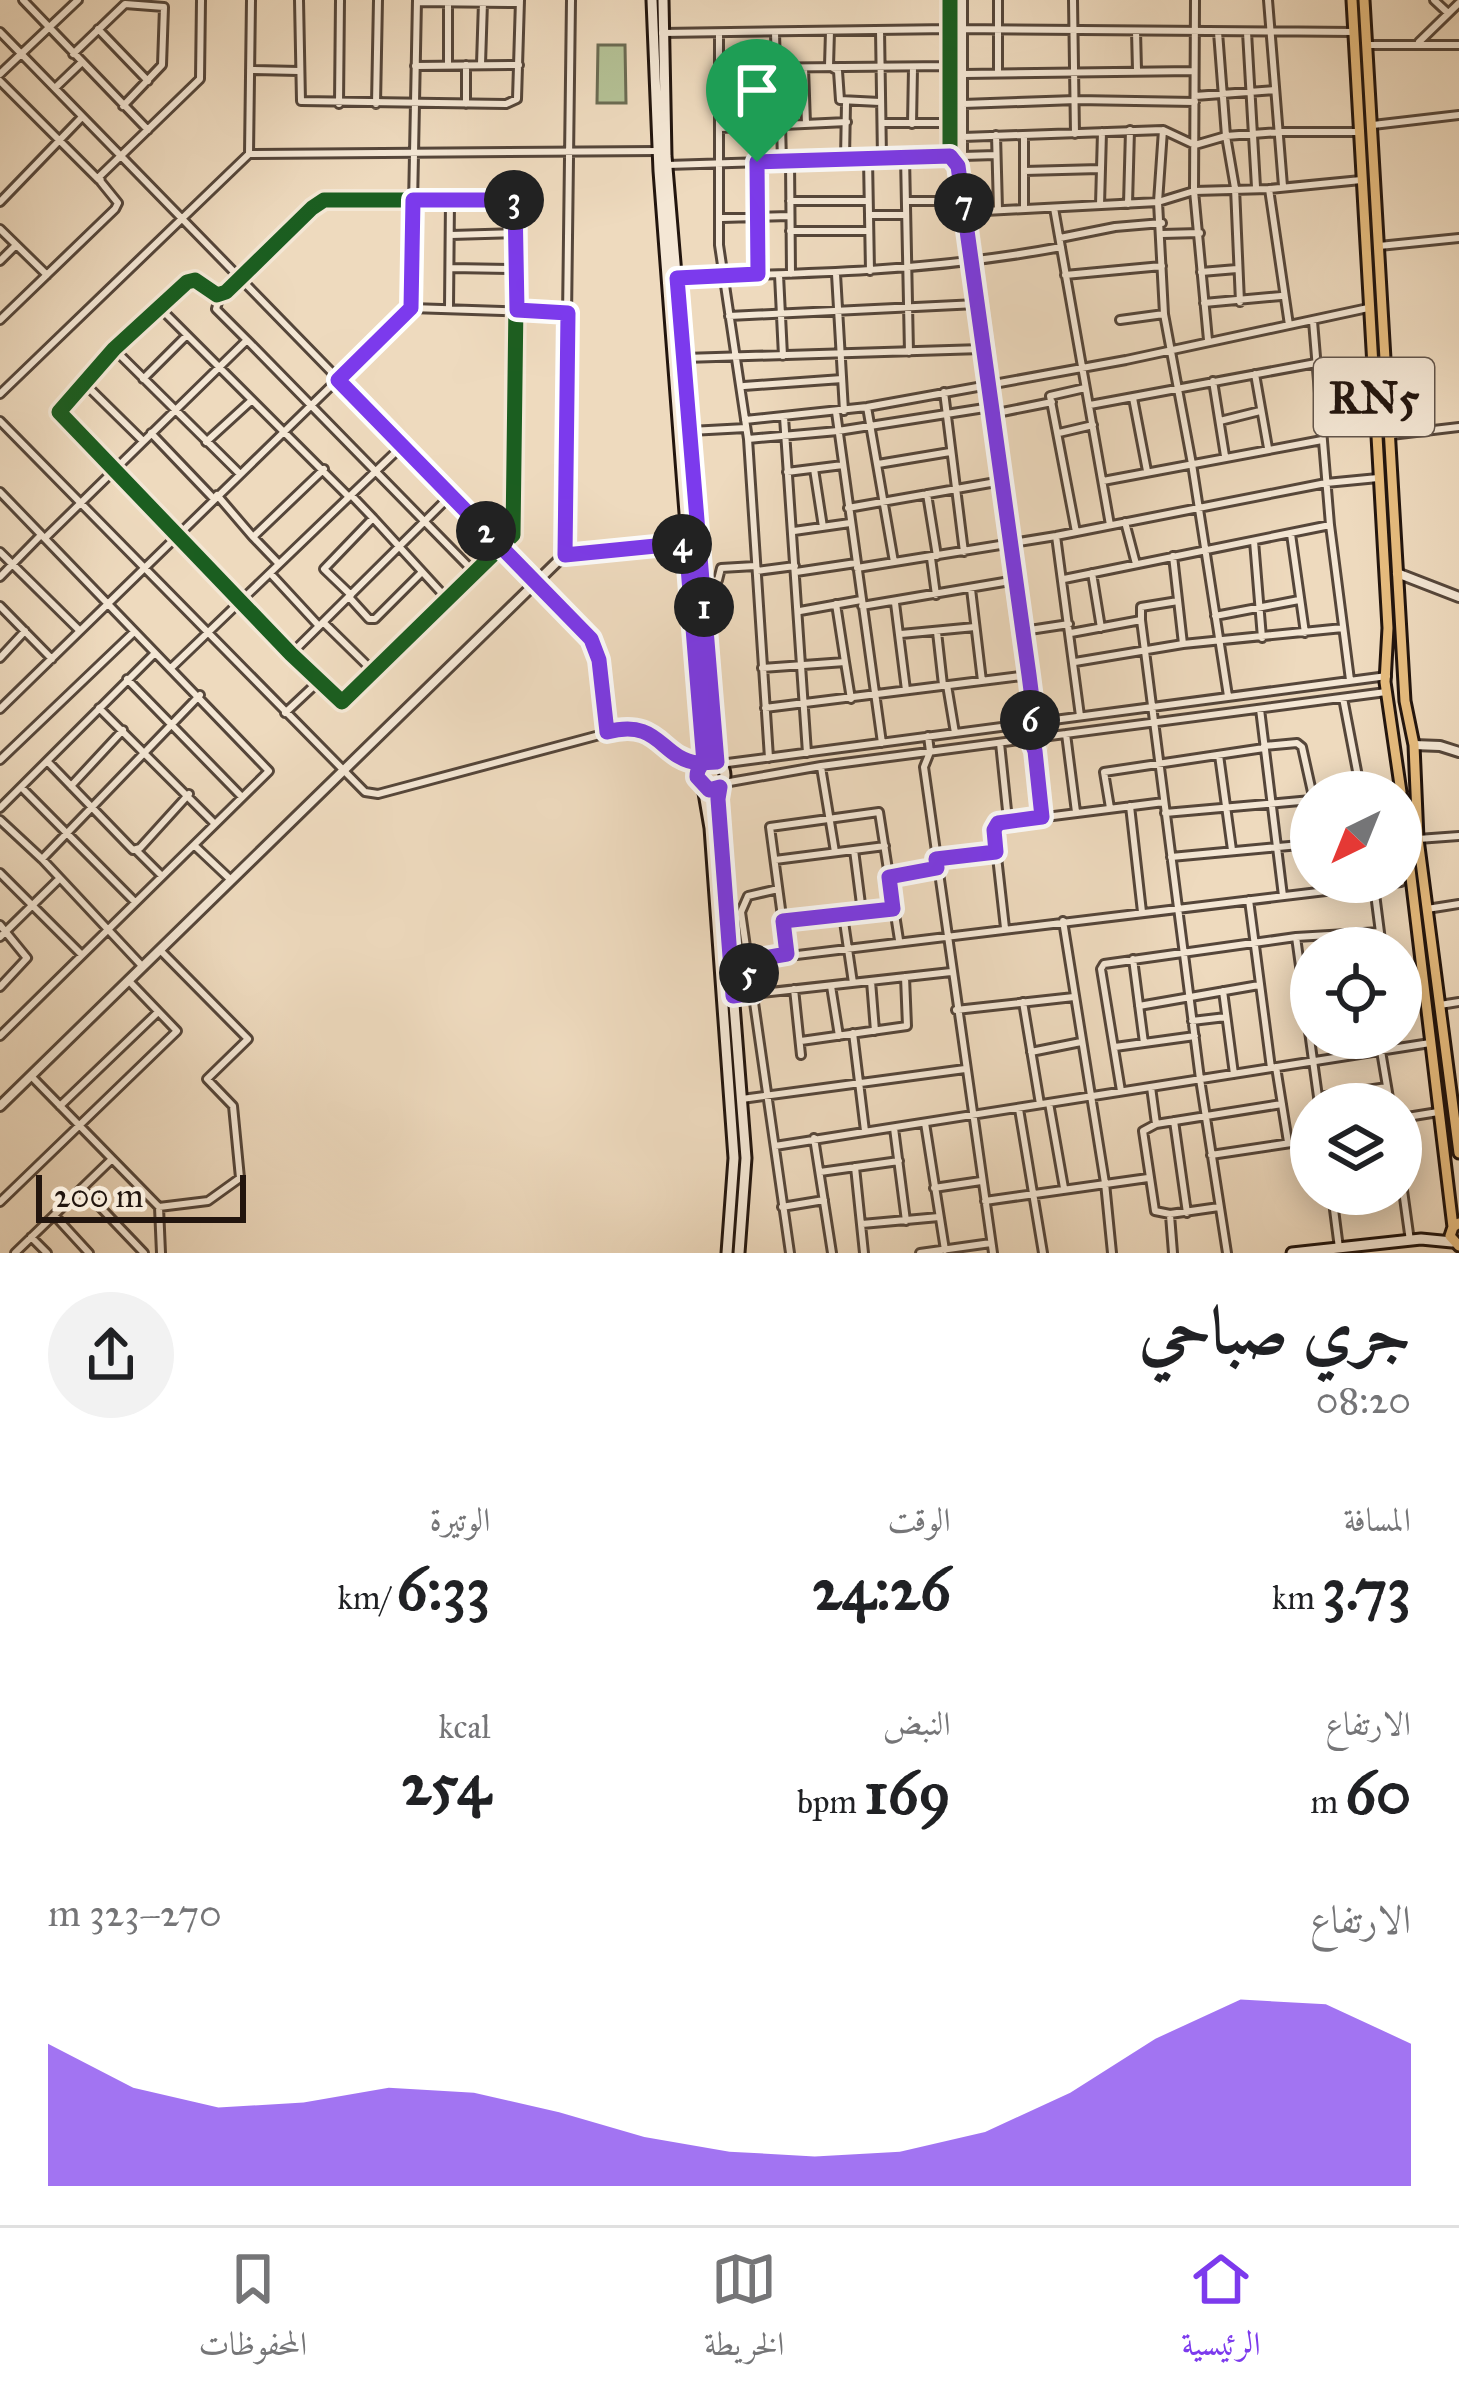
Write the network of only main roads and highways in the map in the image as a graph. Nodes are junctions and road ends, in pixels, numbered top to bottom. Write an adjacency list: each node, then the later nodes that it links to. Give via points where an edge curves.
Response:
1 (652, 0): 10 (main road)
2 (663, 0): 9 (main road, via 667,165)
3 (1352, 0): 5 (main road, RN5)
4 (1364, 0): 6 (main road, RN5)
5 (1387, 676): 6 (main road, via 1398,671); 8 (main road, RN5)
6 (1406, 680): 7 (main road, RN5)
7 (1413, 747): 8 (main road, via 1406,756); 15 (main road, RN5)
8 (1394, 750): 11 (main road, RN5)
9 (719, 763): 10 (main road); 12 (main road)
10 (701, 767): 13 (main road)
11 (1397, 771)
12 (722, 785): 13 (main road); 18 (main road, via 746,1178)
13 (703, 787): 17 (main road, via 734,1158)
14 (1407, 903): 16 (main road, RN5)
15 (1459, 1153)
16 (1456, 1238): 19 (main road)
17 (727, 1253)
18 (739, 1253)
19 (1292, 1253)

